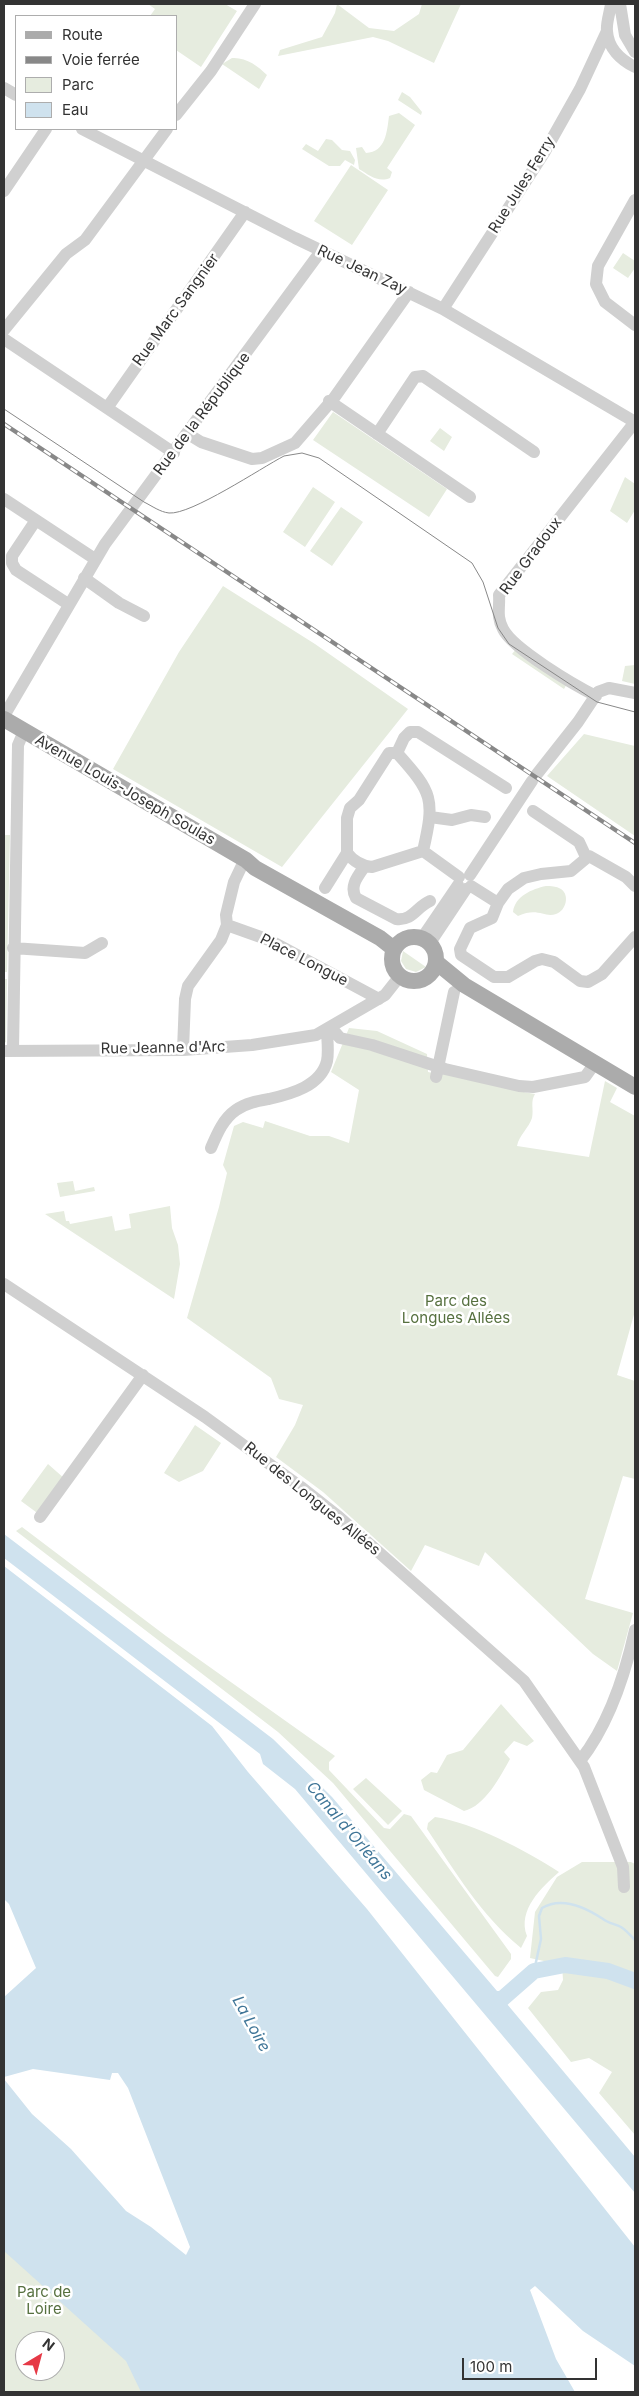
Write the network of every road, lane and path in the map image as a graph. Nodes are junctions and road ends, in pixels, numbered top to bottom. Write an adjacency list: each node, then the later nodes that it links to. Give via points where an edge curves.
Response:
1 (254, 4): 12 (street)
2 (611, 4): 4 (street)
3 (620, 4): 5 (street)
4 (607, 31): 6 (street); 8 (street, Rue Jules Ferry)
5 (625, 35): 6 (street, Rue Jules Ferry); 7 (street)
6 (611, 45): 8 (street, Rue Jules Ferry); 9 (street)
7 (635, 52)
8 (594, 57): 22 (street, Rue Jules Ferry, via 544,153)
9 (635, 67)
10 (4, 88): 11 (street)
11 (15, 94)
12 (178, 112)
13 (45, 130): 17 (street)
14 (84, 130): 16 (street, Rue Jean Zay)
15 (165, 130): 16 (street)
16 (145, 160): 19 (street, Rue Jean Zay); 24 (street, via 85,240 66,254)
17 (4, 191)
18 (635, 200): 23 (street, via 598,266 596,284 606,302)
19 (245, 212): 20 (street, Rue Jean Zay); 27 (street, Rue Marc Sangnier)
20 (321, 251): 21 (street, Rue Jean Zay); 29 (street, Rue de la République)
21 (409, 292): 22 (street, Rue Jean Zay); 26 (street)
22 (442, 309): 28 (street, Rue Jean Zay)
23 (635, 325)
24 (4, 330)
25 (4, 339): 27 (street)
26 (329, 401): 29 (street, via 295,443 262,458 252,459 201,442); 30 (street)
27 (107, 408): 32 (street)
28 (635, 422): 40 (street, Rue Gradoux, via 499,595 497,610 502,628 512,641)
29 (188, 434): 32 (street, Rue de la République)
30 (377, 434): 31 (street, via 415,377 423,376); 33 (street)
31 (534, 452)
32 (174, 453): 36 (street, Rue de la République)
33 (470, 497)
34 (4, 499): 35 (street)
35 (36, 520): 36 (street); 38 (street, via 12,556 12,562 16,570)
36 (95, 559): 37 (street, Rue de la République)
37 (84, 578): 38 (street, Rue de la République); 39 (street)
38 (68, 604): 42 (street, Rue de la République)
39 (144, 616)
40 (599, 693): 41 (street, via 609,688); 54 (street, via 534,777)
41 (635, 694)
42 (4, 718): 43 (main road, Avenue Louis-Joseph Soulas)
43 (24, 731): 52 (main road, Avenue Louis-Joseph Soulas); 64 (street, via 18,745)
44 (397, 753): 45 (street, via 404,738 410,732 418,732); 48 (street, via 427,792); 50 (street, via 386,756 359,800 350,808)
45 (506, 788)
46 (533, 811): 51 (street, via 579,842)
47 (486, 816): 48 (street, via 471,815 452,820)
48 (430, 817): 49 (street)
49 (423, 851): 53 (street, via 372,867); 54 (street)
50 (347, 853): 53 (street); 56 (street)
51 (586, 857): 55 (street, via 593,857); 58 (street, via 571,871 524,878 508,889)
52 (245, 859): 59 (street, via 234,882 226,915); 63 (main road, Avenue Louis-Joseph Soulas, via 257,862)
53 (365, 866): 57 (street, via 354,883 356,898 404,920)
54 (465, 882): 58 (street); 61 (street)
55 (635, 886)
56 (325, 888)
57 (430, 901)
58 (498, 903): 60 (street, via 492,918 470,928 460,949 461,955 494,977 508,977 542,959 554,962 580,981 588,982 602,974)
59 (227, 925): 68 (street, Place Longue, via 269,940); 71 (street, via 221,940 188,986)
60 (635, 937)
61 (426, 940): 63 (main road, via 411,937); 65 (main road, via 436,954)
62 (102, 943): 64 (street, via 85,953)
63 (398, 944): 66 (main road, via 392,962)
64 (13, 948): 70 (street)
65 (434, 967): 66 (main road, via 417,981); 67 (main road)
66 (400, 976): 68 (street)
67 (459, 988): 72 (main road); 73 (street)
68 (378, 999): 69 (street)
69 (327, 1031): 71 (street, Rue Jeanne d'Arc, via 252,1045); 73 (street, via 419,1062); 75 (street, via 327,1061 316,1079 288,1095 235,1110 224,1122)
70 (8, 1050): 71 (street, Rue Jeanne d'Arc)
71 (183, 1050)
72 (595, 1063): 73 (street, via 585,1077 530,1087); 74 (main road)
73 (437, 1072)
74 (635, 1087)
75 (211, 1148)
76 (4, 1284): 77 (street, Rue des Longues Allées)
77 (142, 1375): 78 (street); 80 (street, Rue des Longues Allées, via 245,1445 339,1517 524,1681)
78 (40, 1517)
79 (635, 1630): 80 (street, via 606,1718 596,1740)
80 (580, 1761): 81 (street, Rue des Longues Allées, via 623,1867)
81 (624, 1888)

